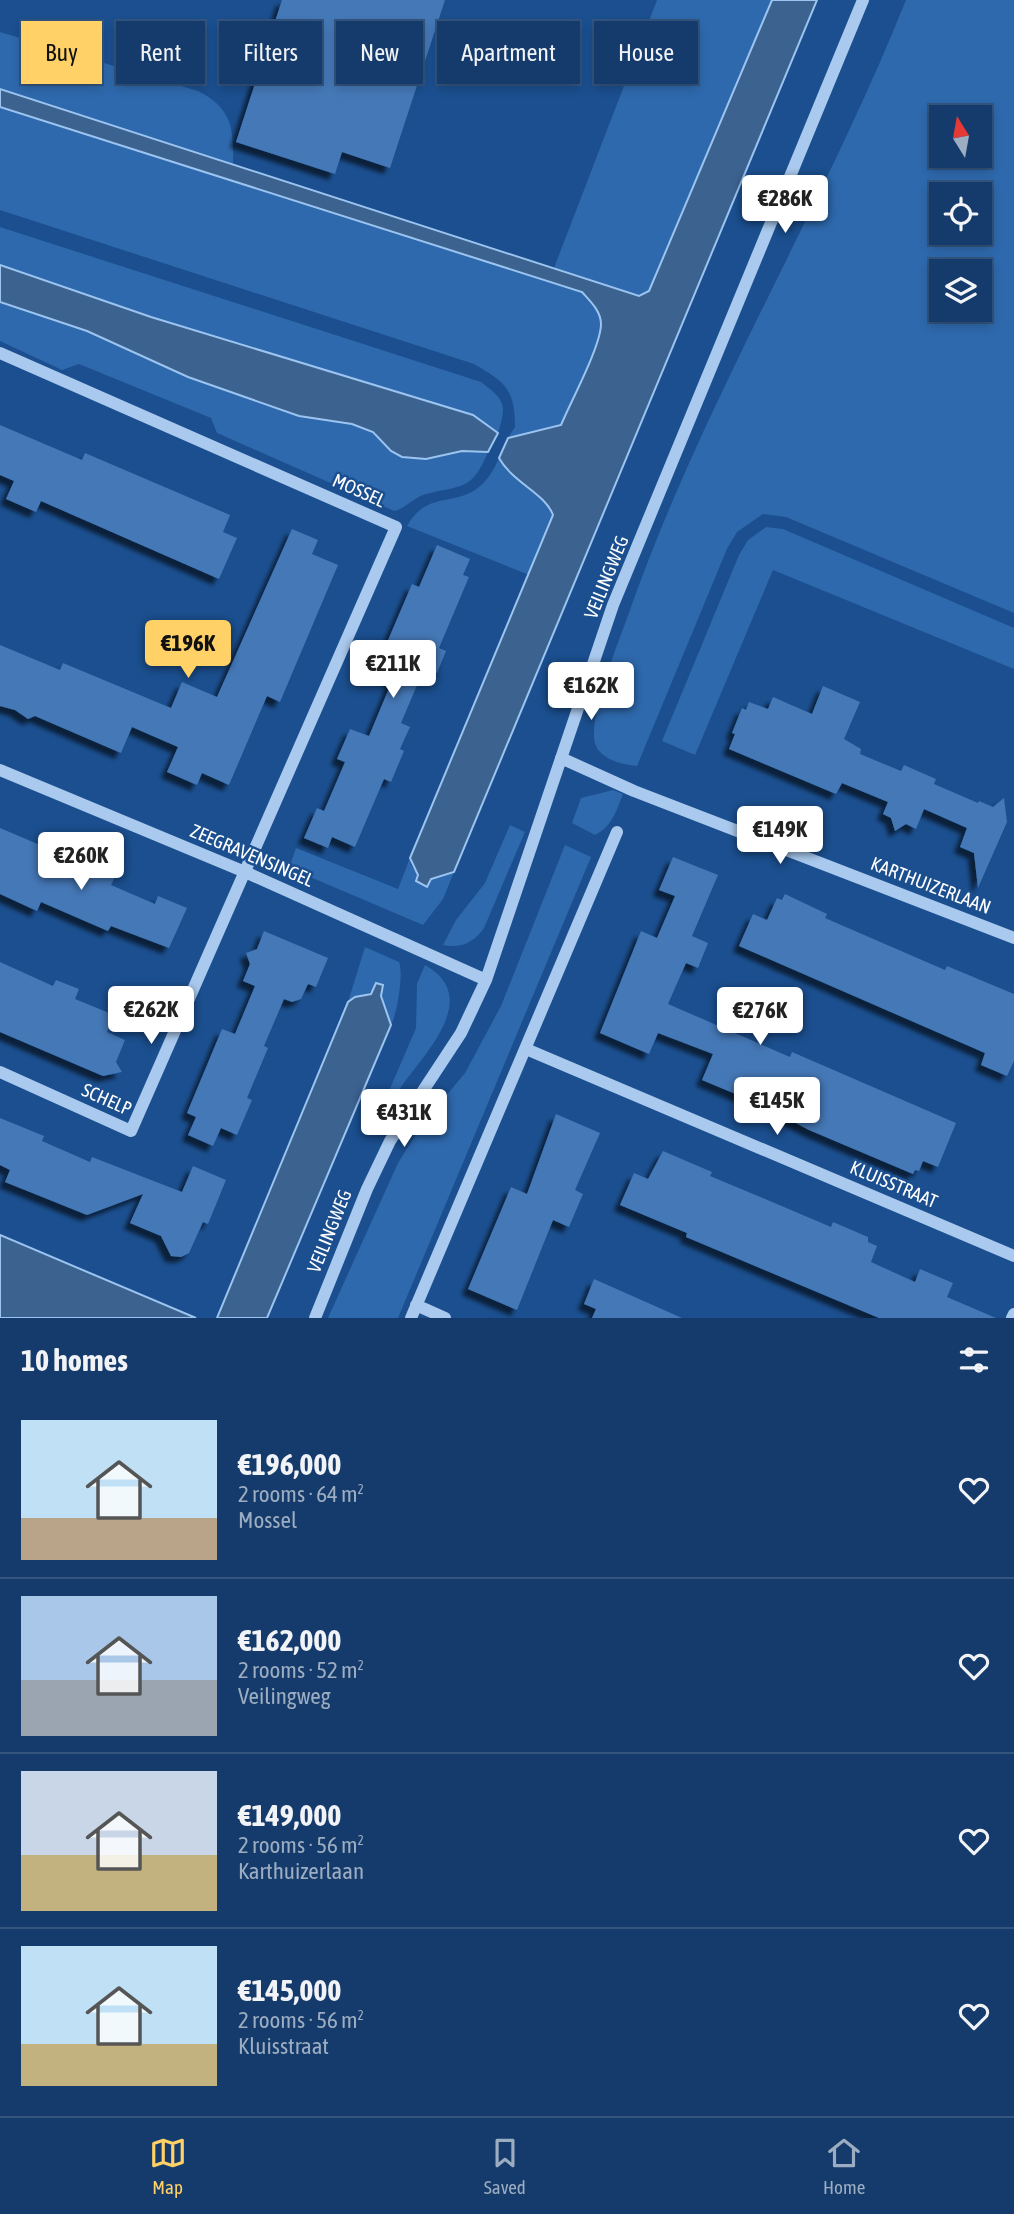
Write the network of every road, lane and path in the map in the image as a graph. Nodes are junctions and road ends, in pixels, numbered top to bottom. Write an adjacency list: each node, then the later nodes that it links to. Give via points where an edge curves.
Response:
1 (863, 0): 3 (street, VEILINGWEG, via 613,606)
2 (0, 353): 6 (street, MOSSEL, via 396,527)
3 (561, 758): 7 (street, KARTHUIZERLAAN, via 634,791); 8 (street, VEILINGWEG)
4 (0, 771): 6 (street, ZEEGRAVENSINGEL)
5 (617, 832): 9 (street)
6 (245, 872): 8 (street, ZEEGRAVENSINGEL); 10 (street, SCHELP, via 131,1131)
7 (1014, 938)
8 (486, 980): 13 (street, VEILINGWEG, via 461,1033 390,1141)
9 (526, 1049): 11 (street, KLUISSTRAAT); 12 (street)
10 (0, 1072)
11 (1014, 1256)
12 (416, 1305): 14 (street); 15 (street)
13 (314, 1318)
14 (411, 1318)
15 (445, 1318)

